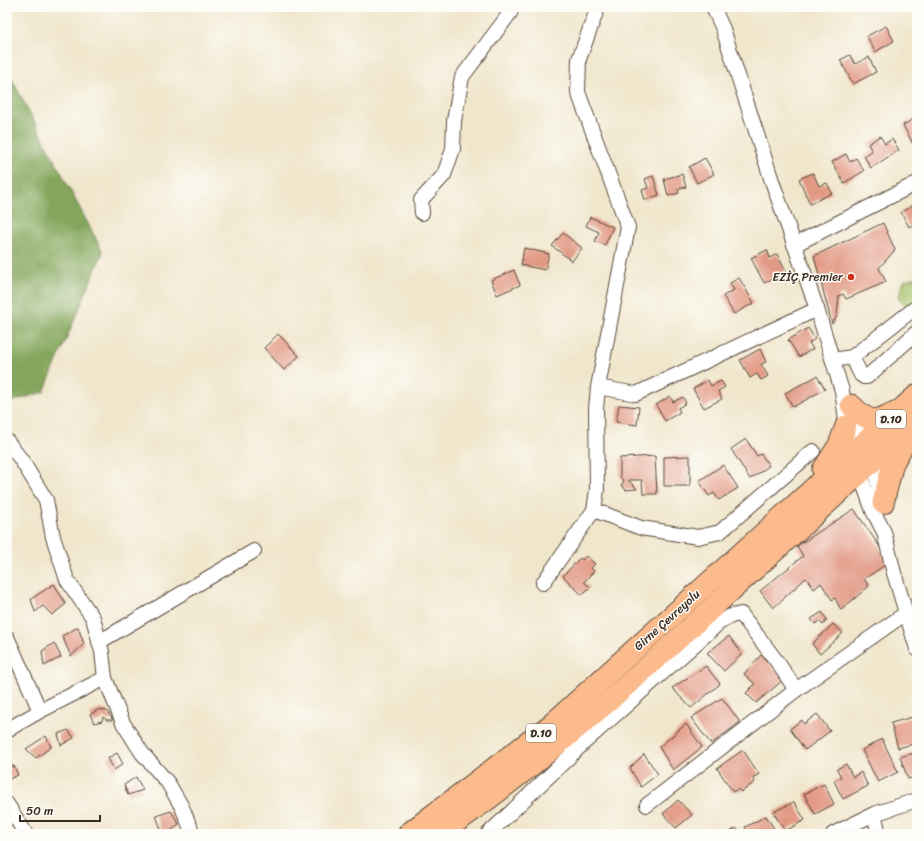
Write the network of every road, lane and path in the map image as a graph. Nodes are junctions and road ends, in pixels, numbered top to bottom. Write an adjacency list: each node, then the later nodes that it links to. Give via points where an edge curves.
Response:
1 (512, 7): 5 (street, via 462,77 454,121 453,149 444,175 421,200)
2 (598, 7): 12 (street, via 579,59 578,92 628,227)
3 (713, 7): 6 (street, via 723,29)
4 (917, 183): 6 (street)
5 (422, 213)
6 (794, 245): 8 (street)
7 (917, 308): 10 (street)
8 (817, 309): 11 (street); 12 (street, via 636,394)
9 (917, 332): 10 (street, via 867,376 861,375)
10 (852, 357): 11 (street)
11 (833, 360): 13 (street)
12 (598, 387): 22 (street, via 597,490)
13 (846, 398): 14 (highway, via 863,416 872,421); 15 (street); 17 (street)
14 (914, 411): 17 (highway, Girne Çevreyolu / D.10); 19 (highway, Girne Çevreyolu / D.10); 21 (highway, via 893,463)
15 (846, 426): 17 (street); 20 (highway, via 839,444)
16 (7, 441): 28 (street, via 46,500 53,537 67,580 93,618)
17 (859, 447): 19 (street); 20 (highway, Girne Çevreyolu / D.10)
18 (813, 451): 22 (street, via 720,532 698,537 641,528)
19 (866, 467): 21 (street); 23 (street, via 873,511); 41 (highway, Girne Çevreyolu / D.10, via 616,695 482,805)
20 (811, 491): 40 (highway, Girne Çevreyolu / D.10, via 552,724)
21 (883, 503): 23 (street)
22 (594, 510): 25 (street)
23 (884, 532): 26 (street)
24 (254, 551): 28 (street)
25 (543, 583)
26 (906, 613): 29 (street); 31 (street)
27 (7, 637): 32 (street)
28 (100, 642): 30 (street)
29 (917, 649)
30 (105, 678): 32 (street); 39 (street, via 123,723 142,753 168,783 182,807)
31 (796, 690): 36 (street); 42 (street, via 741,614 731,616 720,622 593,735)
32 (40, 711): 33 (street)
33 (7, 730)
34 (917, 800): 37 (street)
35 (7, 804): 38 (street)
36 (647, 806)
37 (874, 814): 43 (street); 44 (street)
38 (26, 834)
39 (193, 834)
40 (408, 834)
41 (439, 834)
42 (488, 834)
43 (833, 834)
44 (879, 834)

